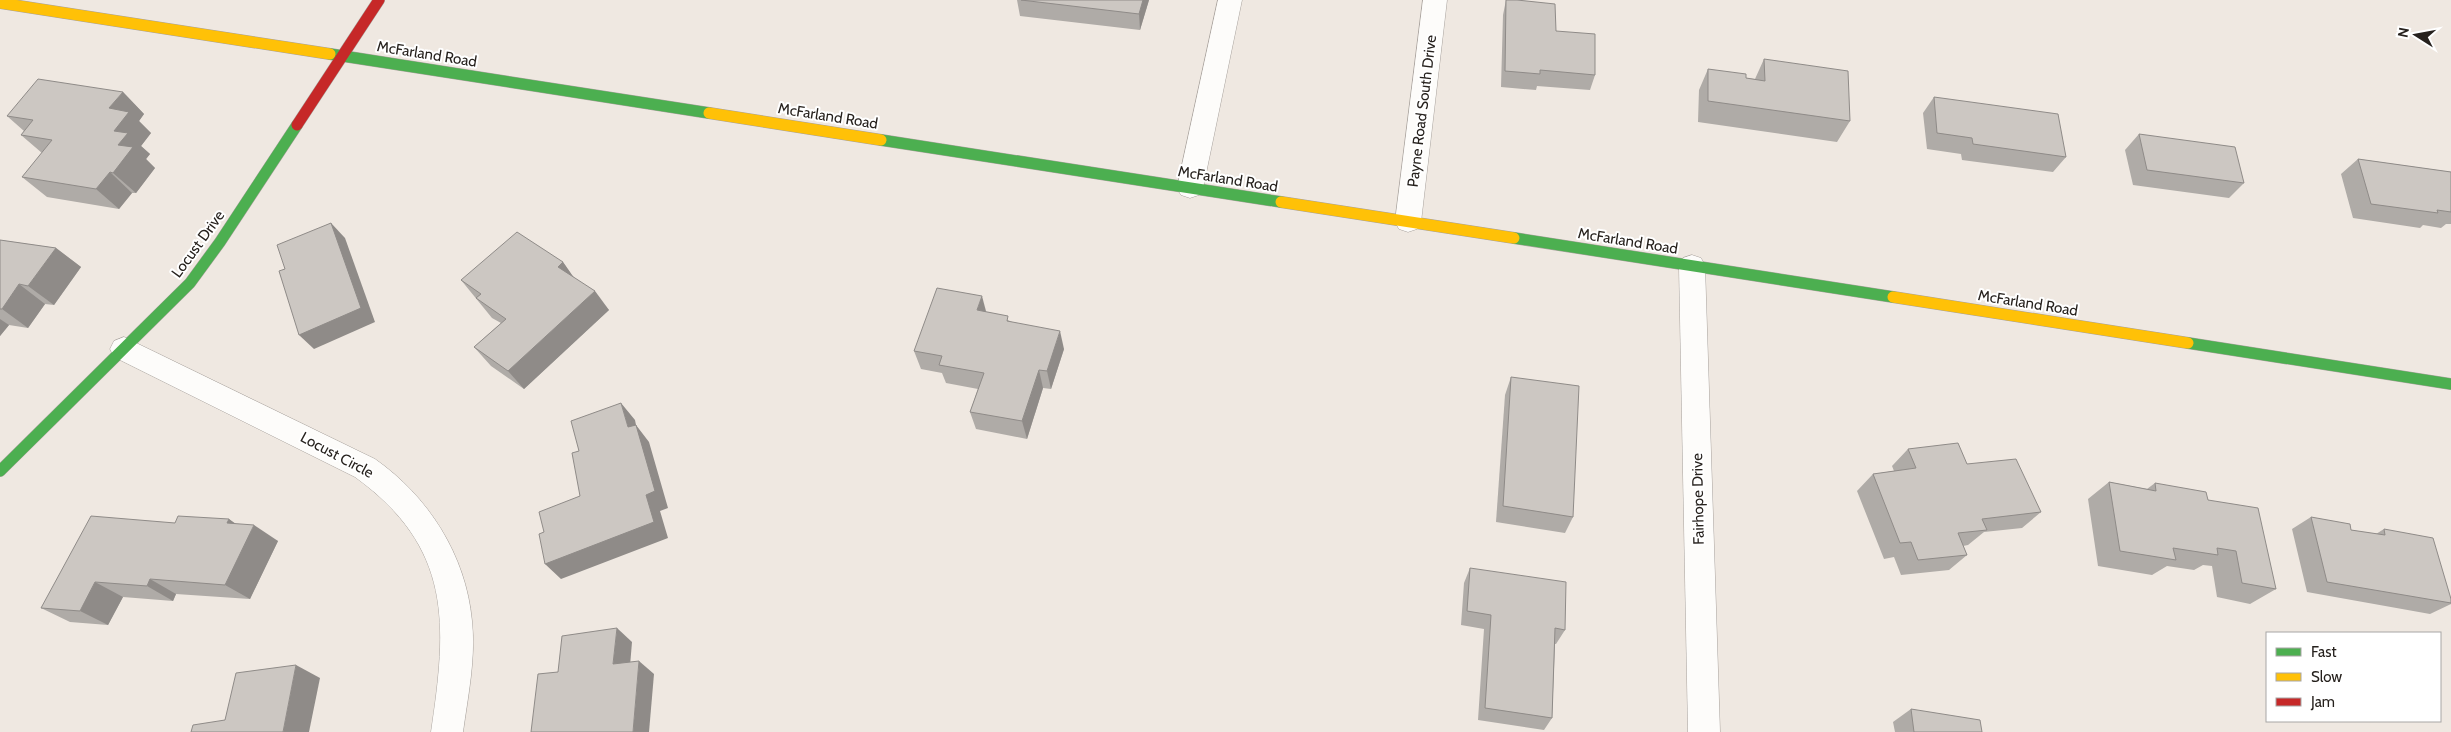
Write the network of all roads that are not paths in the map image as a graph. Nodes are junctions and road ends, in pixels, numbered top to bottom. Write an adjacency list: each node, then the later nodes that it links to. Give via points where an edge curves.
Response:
1 (379, 0): 5 (street, Locust Drive)
2 (1230, 0): 6 (street)
3 (1435, 0): 7 (street, Payne Road South Drive)
4 (0, 2): 5 (street, McFarland Road)
5 (341, 56): 6 (street, McFarland Road); 9 (street, Locust Drive, via 190,283)
6 (1190, 188): 7 (street, McFarland Road)
7 (1408, 222): 8 (street, McFarland Road)
8 (1692, 266): 10 (street, McFarland Road); 13 (street, Fairhope Drive)
9 (124, 349): 11 (street, Locust Drive); 12 (street, Locust Circle, via 365,468 413,510 439,552 457,620)
10 (2451, 384)
11 (0, 471)
12 (447, 732)
13 (1704, 732)

